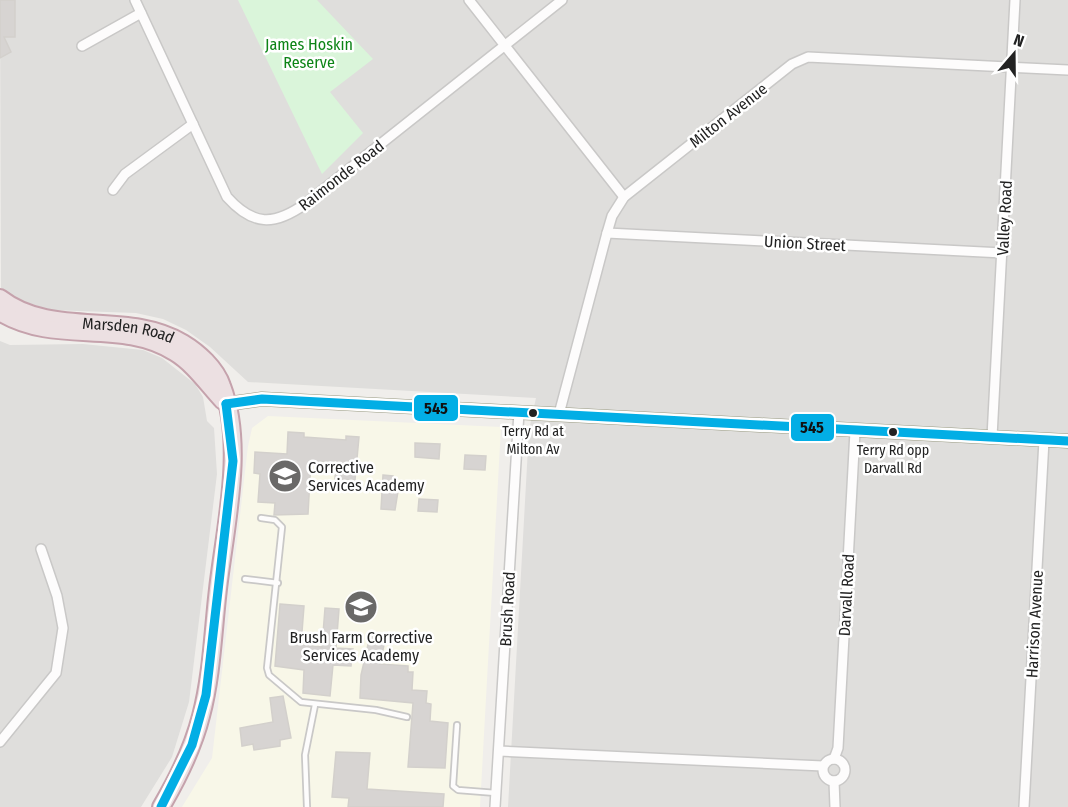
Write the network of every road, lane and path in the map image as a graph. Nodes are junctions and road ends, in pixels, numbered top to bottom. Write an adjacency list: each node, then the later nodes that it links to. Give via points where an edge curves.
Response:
1 (135, 0): 5 (street, Raimonde Road)
2 (469, 0): 6 (street)
3 (562, 0): 6 (street, Raimonde Road)
4 (1015, 0): 8 (street, Valley Road)
5 (141, 13): 7 (street); 10 (street, Raimonde Road)
6 (504, 44): 10 (street, Raimonde Road, via 305,204 275,220 259,220 241,212 227,197); 12 (street)
7 (82, 46)
8 (1011, 68): 9 (street, Milton Avenue); 12 (street, Milton Avenue, via 808,57 792,64); 14 (street, Valley Road)
9 (1068, 70)
10 (193, 124): 11 (street, via 125,174)
11 (113, 190)
12 (624, 197): 13 (street, Milton Avenue)
13 (607, 233): 14 (street, Union Street); 19 (street, Milton Avenue)
14 (1003, 252): 21 (street, Valley Road)
15 (0, 298): 17 (highway, Marsden Road, via 18,310 41,317 146,327 167,334 210,366 222,386)
16 (0, 312): 17 (highway, Marsden Road, via 42,330 123,335 157,344 187,361)
17 (226, 404): 18 (street, via 262,399); 37 (highway, Marsden Road, via 233,462 206,695 192,745)
18 (519, 412): 19 (street); 32 (street, Brush Road)
19 (559, 414): 20 (street)
20 (855, 431): 21 (street); 33 (street, Darvall Road, via 838,748)
21 (992, 437): 22 (street)
22 (1044, 440): 23 (street); 41 (street, Harrison Avenue)
23 (1068, 441)
24 (261, 518): 27 (lane, via 275,520 282,527)
25 (41, 549): 31 (street, via 63,628 56,673)
26 (245, 579): 27 (lane)
27 (278, 583): 28 (lane, via 269,675 301,702)
28 (315, 705): 29 (lane); 38 (lane, via 305,755)
29 (407, 717)
30 (457, 725): 36 (lane, via 453,786 458,790)
31 (0, 742)
32 (499, 751): 34 (street); 36 (street, Brush Road)
33 (834, 759): 34 (street); 35 (street, via 845,769 842,777)
34 (823, 766): 35 (street, via 823,775)
35 (834, 781): 40 (street)
36 (496, 793): 39 (street, Brush Road)
37 (161, 807)
38 (307, 807)
39 (495, 807)
40 (835, 807)
41 (1024, 807)

